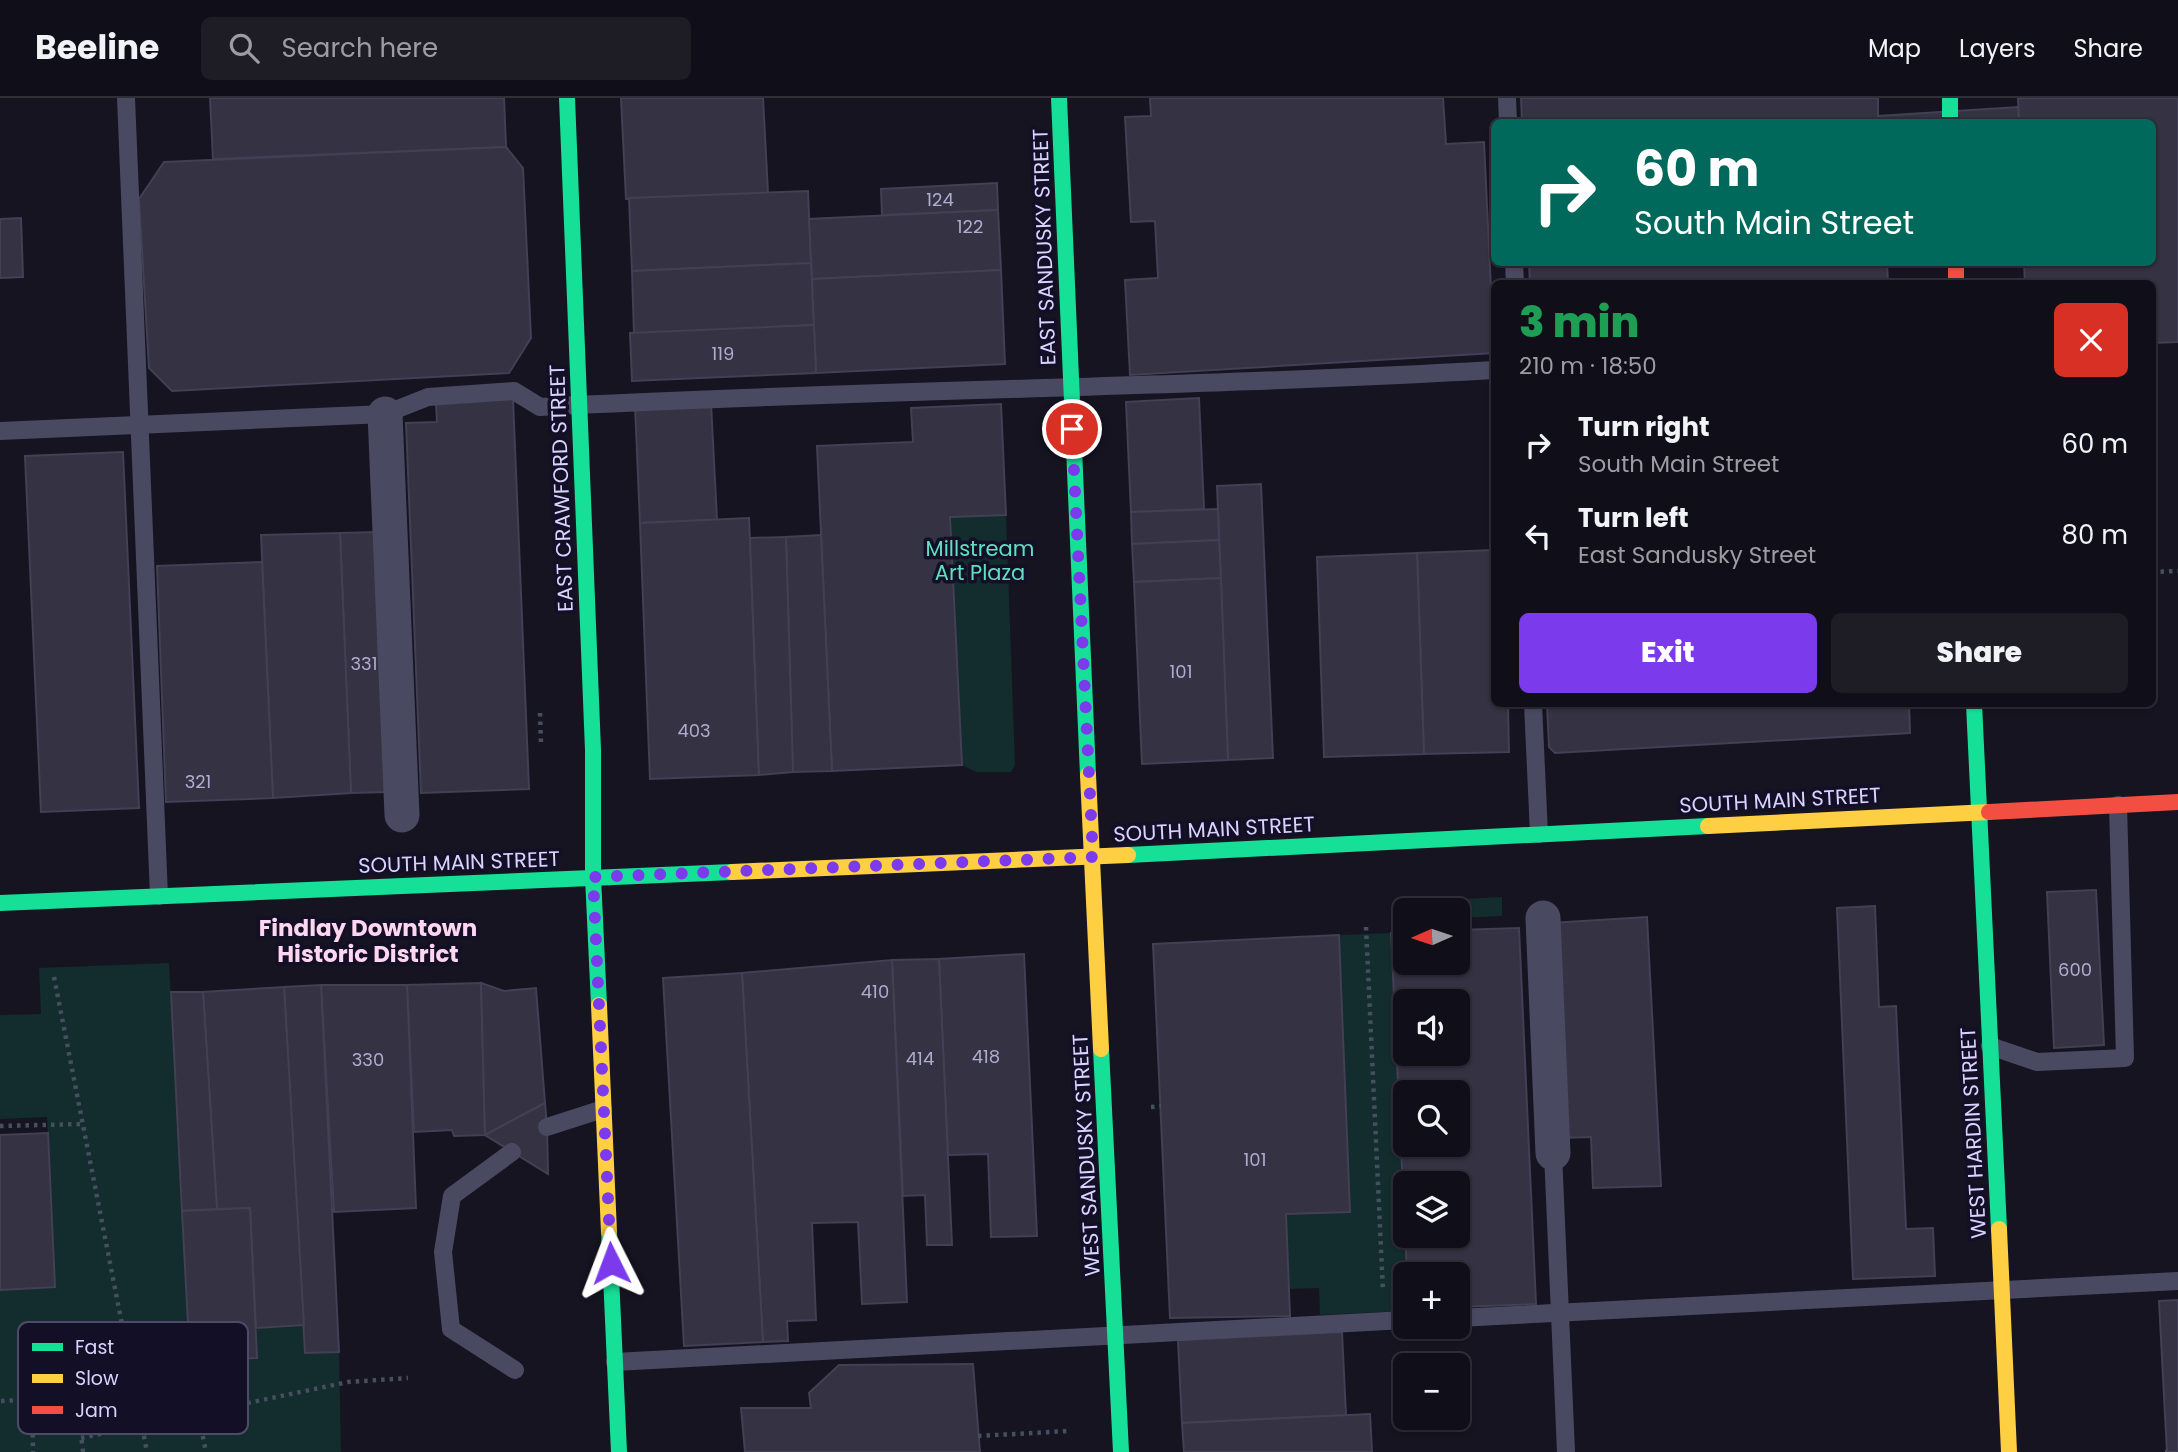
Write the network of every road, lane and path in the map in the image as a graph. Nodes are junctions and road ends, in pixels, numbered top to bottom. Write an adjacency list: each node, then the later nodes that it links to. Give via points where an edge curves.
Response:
1 (126, 98): 12 (lane)
2 (567, 98): 10 (main road, EAST CRAWFORD STREET)
3 (1059, 98): 9 (main road, EAST SANDUSKY STREET)
4 (1507, 98): 6 (lane)
5 (1950, 98): 7 (main road)
6 (1508, 119)
7 (1950, 119)
8 (1491, 370): 9 (lane, via 1276,382)
9 (1071, 385): 10 (lane); 25 (main road, EAST SANDUSKY STREET)
10 (578, 405): 11 (lane, via 540,407 514,391 428,397); 26 (main road, EAST CRAWFORD STREET, via 593,750)
11 (385, 414): 12 (lane); 23 (street)
12 (139, 424): 13 (lane); 27 (lane)
13 (0, 431)
14 (2178, 571): 15 (path)
15 (2156, 572)
16 (1533, 707): 24 (lane)
17 (1974, 707): 22 (main road, WEST HARDIN STREET)
18 (540, 713): 19 (path)
19 (541, 744)
20 (2178, 802): 21 (main road, SOUTH MAIN STREET)
21 (2118, 805): 22 (main road, SOUTH MAIN STREET); 32 (lane, via 2125,1058 2037,1062)
22 (1978, 812): 24 (main road, SOUTH MAIN STREET); 32 (main road, WEST HARDIN STREET)
23 (402, 815)
24 (1539, 834): 25 (main road, SOUTH MAIN STREET)
25 (1093, 857): 26 (main road, SOUTH MAIN STREET); 48 (main road, WEST SANDUSKY STREET)
26 (593, 877): 27 (main road, SOUTH MAIN STREET); 35 (main road, EAST CRAWFORD STREET)
27 (159, 896): 28 (main road, SOUTH MAIN STREET)
28 (0, 902)
29 (1543, 918): 40 (street)
30 (1366, 928): 45 (path)
31 (54, 976): 36 (path)
32 (1989, 1046): 42 (main road, WEST HARDIN STREET)
33 (1161, 1106): 34 (path)
34 (1151, 1107)
35 (603, 1109): 38 (lane); 49 (main road, EAST CRAWFORD STREET)
36 (83, 1124): 37 (path); 47 (path)
37 (0, 1126)
38 (547, 1127)
39 (512, 1152): 50 (lane, via 452,1196 443,1252 451,1329)
40 (1553, 1153): 43 (lane)
41 (2178, 1281): 42 (lane)
42 (2001, 1290): 43 (lane); 68 (main road, WEST HARDIN STREET)
43 (1560, 1313): 44 (lane); 67 (lane)
44 (1470, 1317)
45 (1384, 1321): 46 (lane); 48 (lane)
46 (1393, 1321)
47 (122, 1322)
48 (1115, 1333): 49 (lane); 66 (main road, WEST SANDUSKY STREET)
49 (615, 1362): 65 (main road, EAST CRAWFORD STREET)
50 (515, 1370)
51 (408, 1378): 52 (path, via 348,1382)
52 (248, 1403)
53 (1069, 1431): 59 (path)
54 (33, 1434): 61 (path)
55 (81, 1434): 60 (path)
56 (100, 1434): 60 (path)
57 (144, 1434): 63 (path)
58 (202, 1434): 64 (path)
59 (978, 1436)
60 (81, 1438): 62 (path)
61 (33, 1452)
62 (83, 1452)
63 (147, 1452)
64 (206, 1452)
65 (620, 1452)
66 (1121, 1452)
67 (1566, 1452)
68 (2009, 1452)

